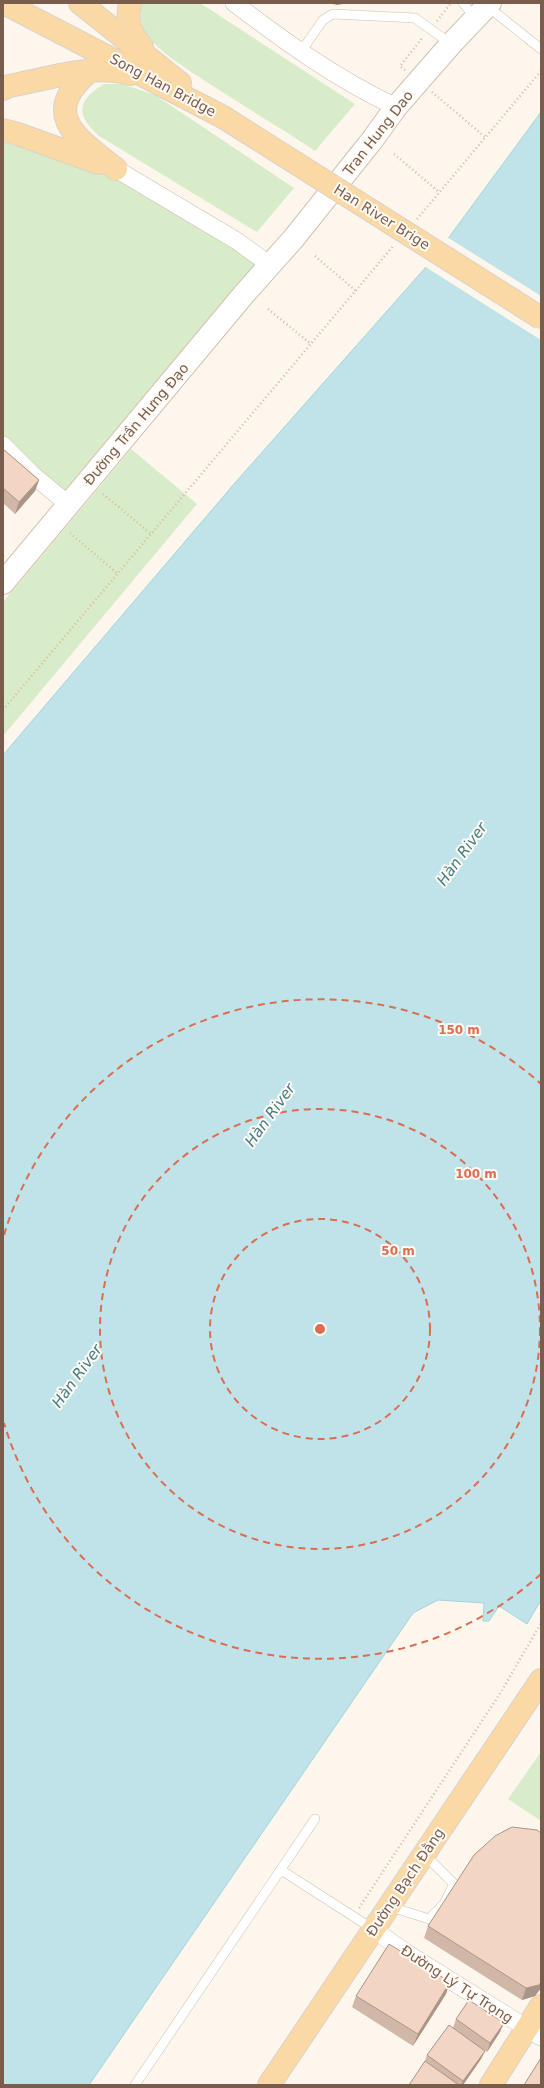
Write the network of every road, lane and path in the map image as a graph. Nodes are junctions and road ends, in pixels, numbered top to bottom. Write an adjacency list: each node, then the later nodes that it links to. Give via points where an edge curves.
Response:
1 (4, 3): 11 (main road, Song Han Bridge)
2 (80, 3): 11 (main road, Song Han Bridge)
3 (130, 3): 11 (main road, via 127,14 128,26)
4 (234, 3): 8 (street)
5 (479, 7): 6 (main road, Tran Hung Dao); 7 (lane)
6 (451, 44): 8 (lane, via 415,18 334,14 323,20); 13 (main road, Tran Hung Dao)
7 (541, 49)
8 (300, 53): 13 (street, via 361,91)
9 (91, 70): 11 (main road); 12 (main road); 17 (main road, via 72,88 67,100 68,125 75,136)
10 (541, 71): 18 (path)
11 (159, 74): 14 (main road, Song Han Bridge)
12 (3, 89)
13 (396, 107): 22 (main road, Tran Hung Dao, via 374,139)
14 (223, 117): 25 (main road, Han River Brige, bridge)
15 (3, 130): 17 (main road)
16 (394, 154): 18 (path)
17 (116, 169): 22 (street, via 237,240)
18 (439, 192): 19 (path)
19 (415, 221)
20 (395, 244): 23 (path)
21 (315, 256): 23 (path)
22 (270, 265): 29 (main road, Đường Trần Hưng Đạo)
23 (356, 291): 26 (path)
24 (268, 309): 26 (path)
25 (541, 318)
26 (311, 344): 31 (path)
27 (3, 445): 29 (street, via 33,475)
28 (103, 494): 31 (path)
29 (69, 505): 33 (main road, Đường Trần Hưng Đạo)
30 (70, 533): 32 (path)
31 (151, 534): 32 (path)
32 (118, 574): 34 (path)
33 (3, 583)
34 (3, 710)
35 (541, 1623): 41 (path, via 501,1692)
36 (541, 1682): 38 (main road, Đường Bạch Đằng)
37 (316, 1820): 39 (lane)
38 (424, 1854): 40 (main road, Đường Bạch Đằng); 40 (lane, via 454,1884 444,1904 429,1919)
39 (282, 1870): 41 (lane); 45 (lane)
40 (388, 1906): 42 (main road, Đường Bạch Đằng)
41 (354, 1917): 42 (lane)
42 (373, 1929): 44 (street, Đường Lý Tự Trọng); 46 (main road, Đường Bạch Đằng)
43 (541, 2006): 44 (main road)
44 (534, 2033): 47 (main road)
45 (135, 2085)
46 (269, 2085)
47 (491, 2085)

